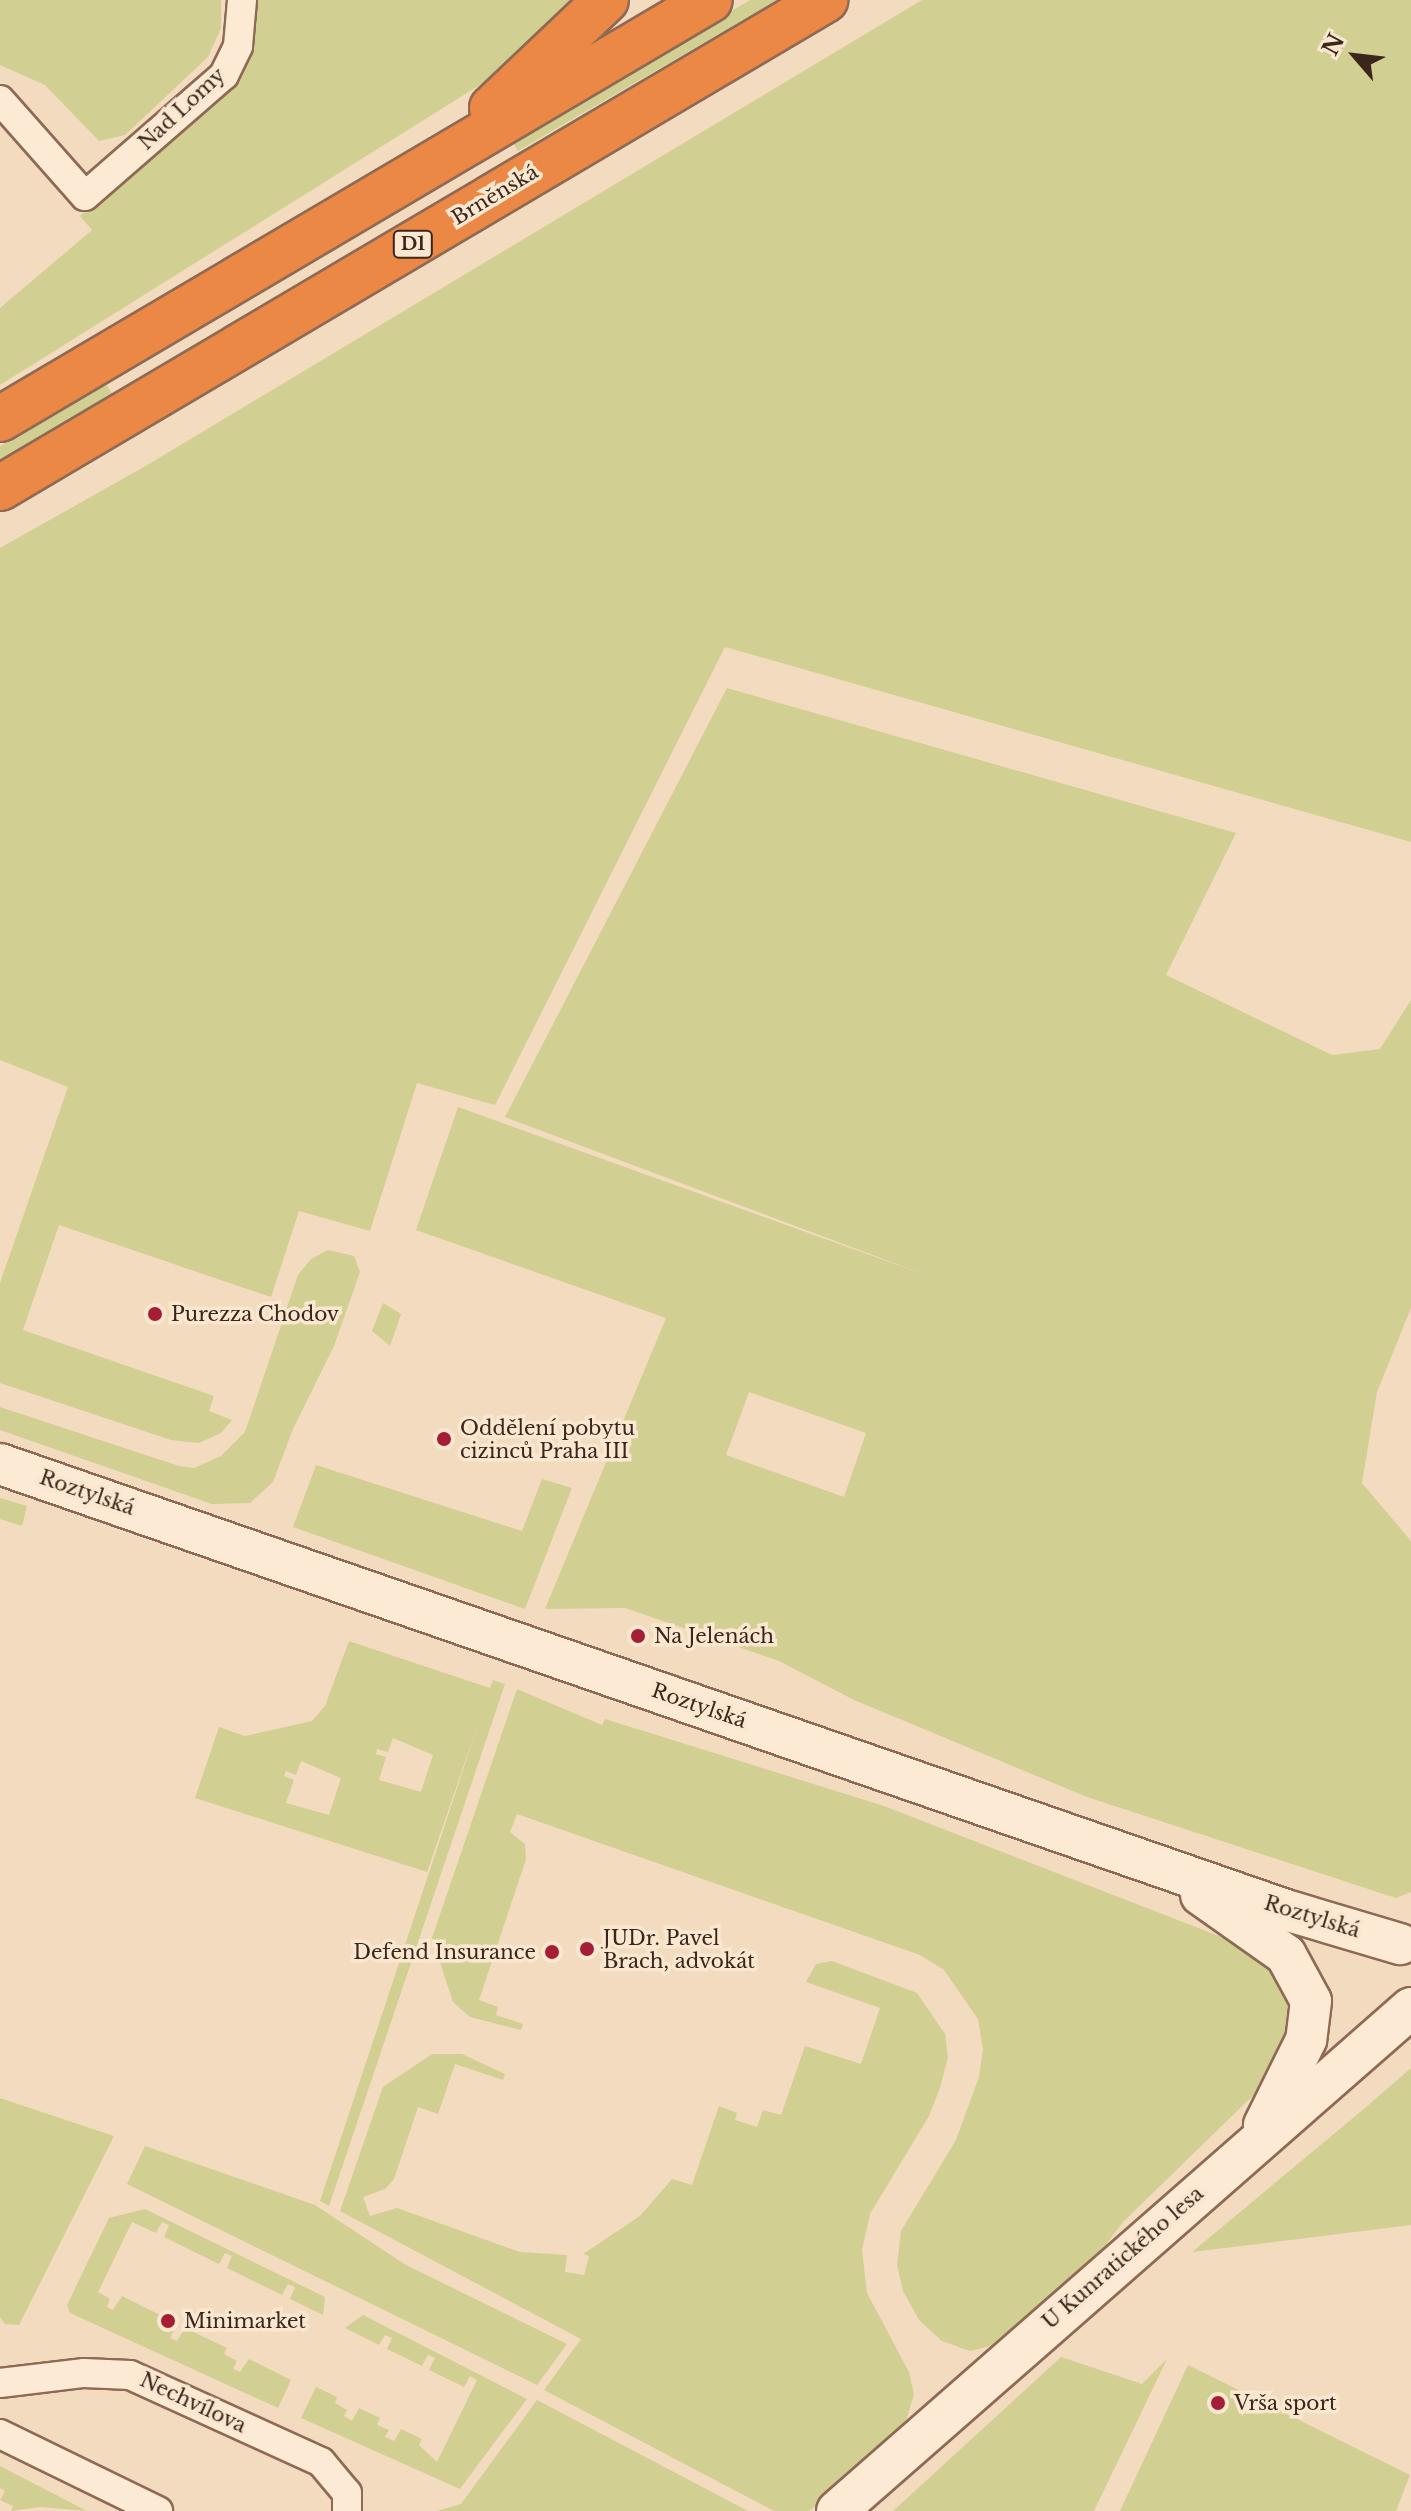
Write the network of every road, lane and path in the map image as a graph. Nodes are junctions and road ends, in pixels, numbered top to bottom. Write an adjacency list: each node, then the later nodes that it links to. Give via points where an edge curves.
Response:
1 (242, 0): 5 (street, Nad Lomy, via 238,46 224,75 85,196)
2 (606, 0): 6 (highway)
3 (710, 0): 6 (highway)
4 (825, 0): 8 (highway, Brněnská / D1)
5 (0, 100)
6 (424, 170): 7 (highway)
7 (0, 419)
8 (0, 488)
9 (0, 1464): 10 (main road, Roztylská)
10 (1158, 1866): 11 (main road, Roztylská); 14 (main road, via 1286,1955 1307,1989 1312,2014 1306,2040)
11 (1406, 1934): 12 (main road, via 1399,1966)
12 (1411, 1991)
13 (1411, 2008): 14 (main road, U Kunratického lesa)
14 (1255, 2143): 19 (main road, U Kunratického lesa)
15 (0, 2383): 18 (street, Nechvílova, via 84,2373 130,2375 321,2462 347,2493)
16 (0, 2434): 17 (street)
17 (158, 2511)
18 (347, 2511)
19 (837, 2511)

